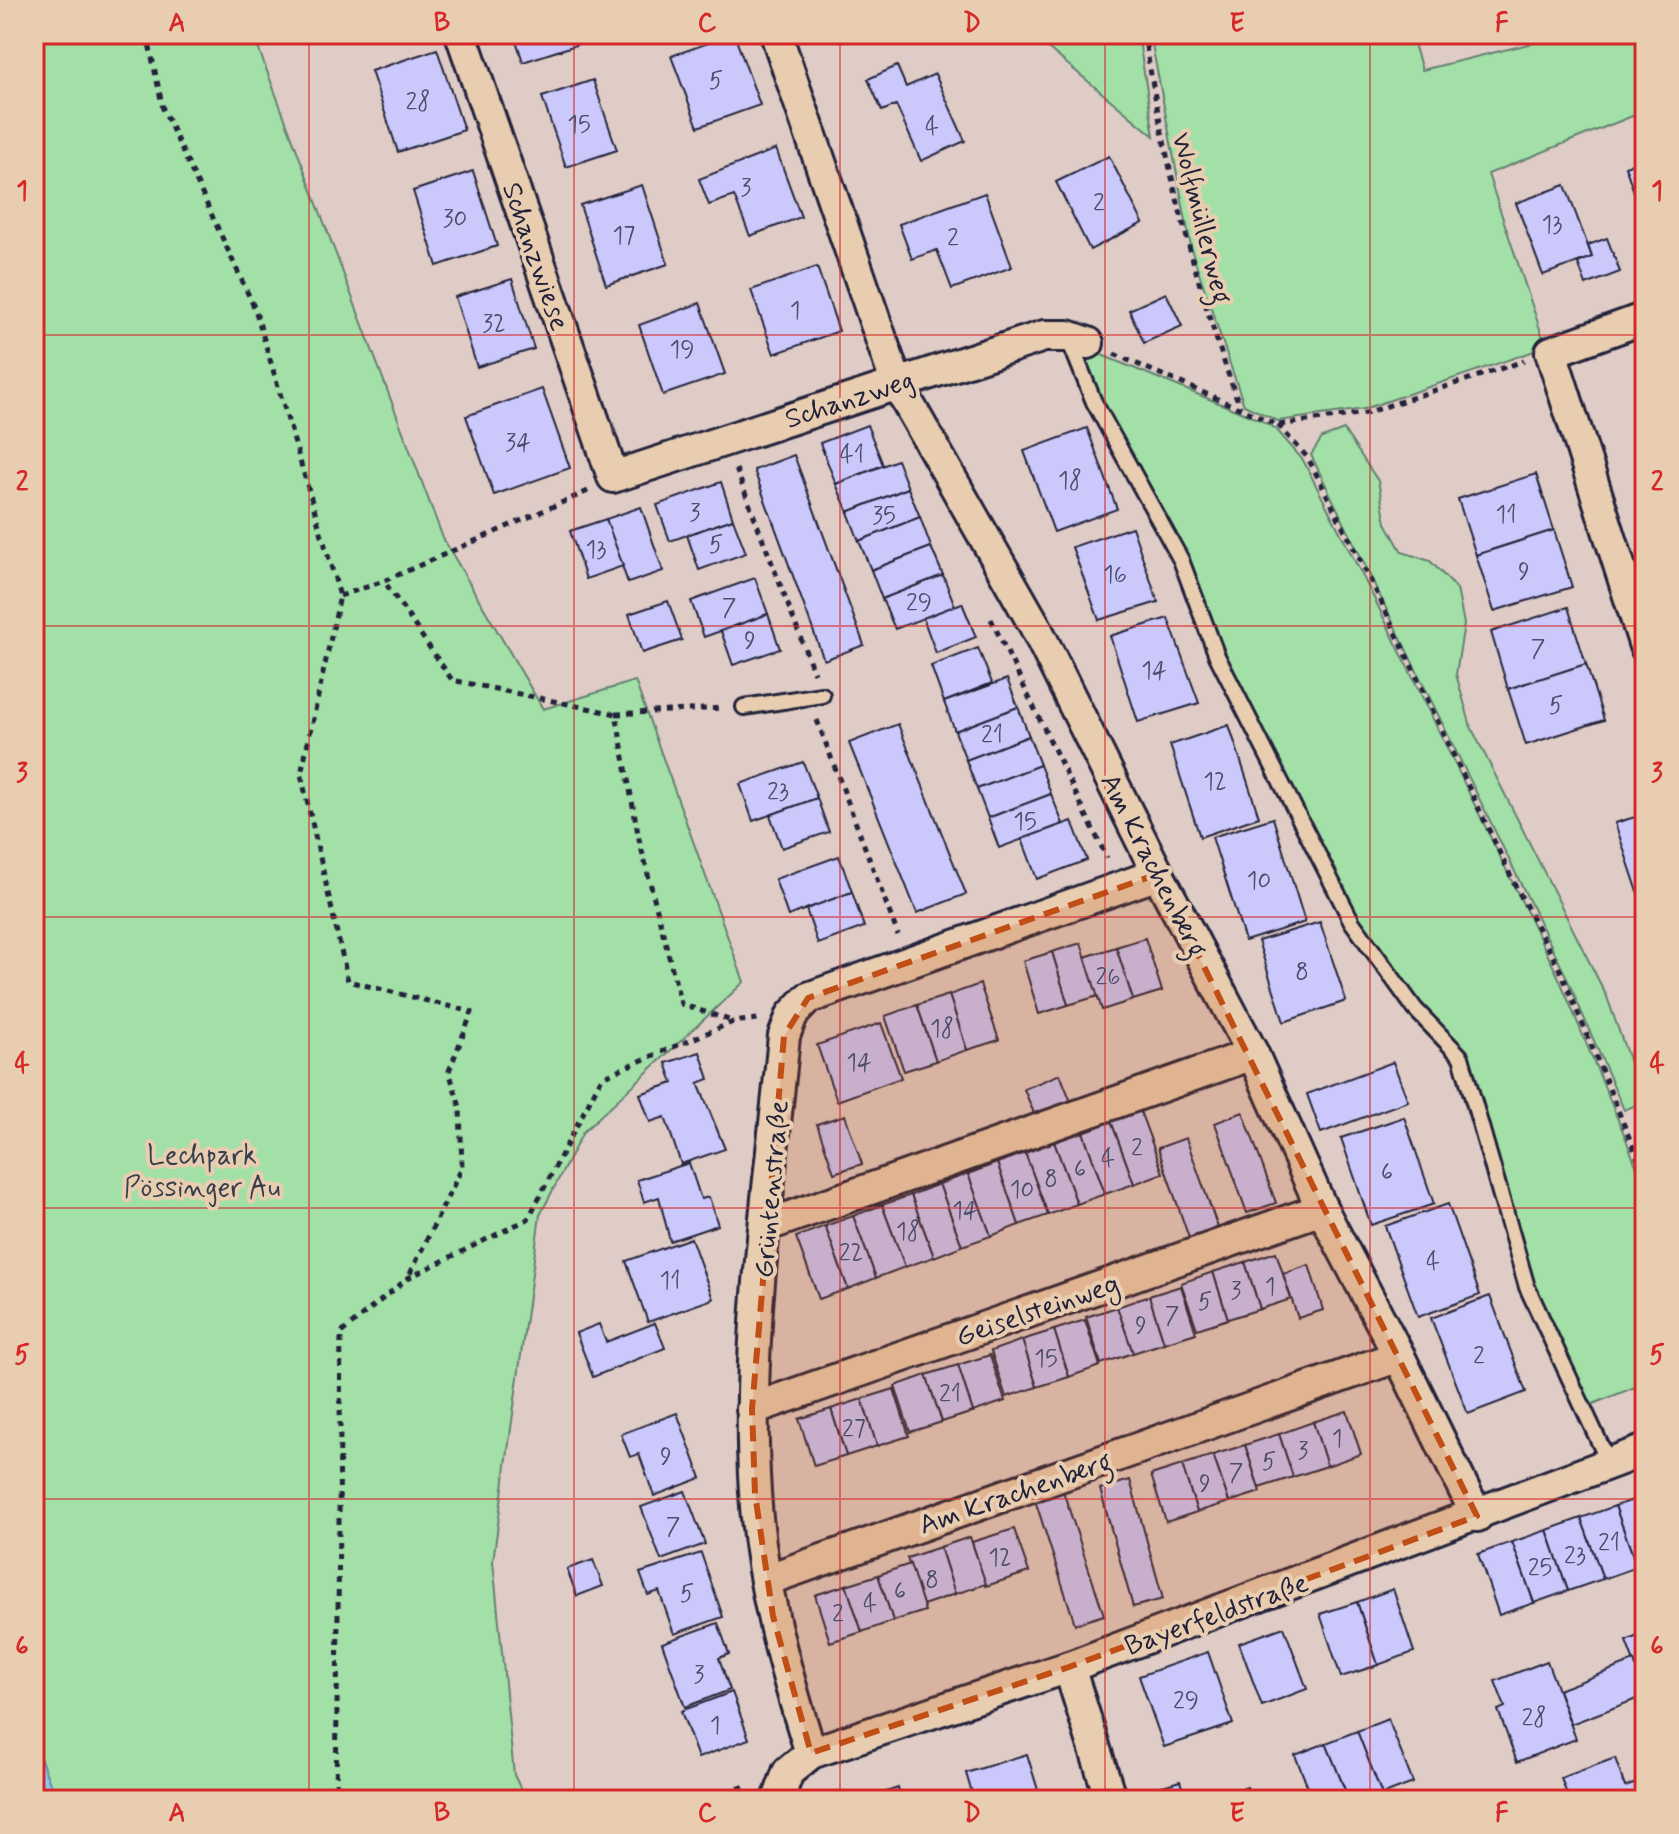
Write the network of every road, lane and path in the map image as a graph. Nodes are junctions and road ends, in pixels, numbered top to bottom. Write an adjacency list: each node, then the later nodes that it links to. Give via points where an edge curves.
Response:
1 (147, 34): 14 (path, via 163,109 255,309)
2 (461, 34): 11 (street, Schanzwiese)
3 (776, 34): 8 (street)
4 (1144, 34): 9 (path, Wolfmüllerweg, via 1160,134 1188,252)
5 (1645, 318): 7 (street)
6 (1078, 339): 8 (street, Schanzweg, via 1044,336); 9 (path); 34 (lane, via 1094,402 1181,560 1217,656 1352,922 1415,1009 1461,1057 1527,1287)
7 (1551, 352): 10 (path, via 1366,413); 16 (street)
8 (896, 382): 11 (street, Schanzweg); 21 (street, Am Krachenberg, via 1034,624)
9 (1241, 408): 10 (path)
10 (1278, 425): 27 (path, via 1308,458 1380,599 1562,974)
11 (613, 477): 13 (path, via 564,504)
12 (740, 479): 17 (path)
13 (384, 581): 14 (path); 19 (path, via 452,680)
14 (340, 596): 30 (path, via 301,774 348,981 472,1012 449,1071 460,1107 462,1168)
15 (985, 608): 22 (path)
16 (1645, 646)
17 (822, 695): 18 (lane)
18 (744, 707): 19 (path)
19 (616, 714): 25 (path, via 639,839 681,1004)
20 (818, 723): 23 (path)
21 (1158, 874): 22 (street); 26 (street, Am Krachenberg)
22 (1121, 887): 23 (street)
23 (908, 962): 24 (street, via 808,998)
24 (792, 1015): 25 (path); 29 (street, Grüntenstraße, via 784,1036)
25 (733, 1022): 30 (path, via 602,1077 528,1219)
26 (1253, 1054): 28 (street, Am Krachenberg); 29 (street)
27 (1645, 1176)
28 (1322, 1209): 31 (street, Am Krachenberg); 32 (street, Geiselsteinweg)
29 (765, 1226): 32 (street, Grüntenstraße)
30 (408, 1278): 39 (path, via 341,1333)
31 (1399, 1356): 35 (street, Am Krachenberg); 36 (street, Am Krachenberg)
32 (752, 1409): 36 (street, Grüntenstraße)
33 (1645, 1450): 34 (street, Bayerfeldstraße)
34 (1609, 1463): 35 (street, Bayerfeldstraße)
35 (1477, 1516): 37 (street, Bayerfeldstraße)
36 (766, 1580): 38 (street, Grüntenstraße)
37 (1069, 1667): 38 (street, Bayerfeldstraße); 41 (street)
38 (800, 1763): 40 (street)
39 (336, 1800)
40 (778, 1800)
41 (1111, 1800)

